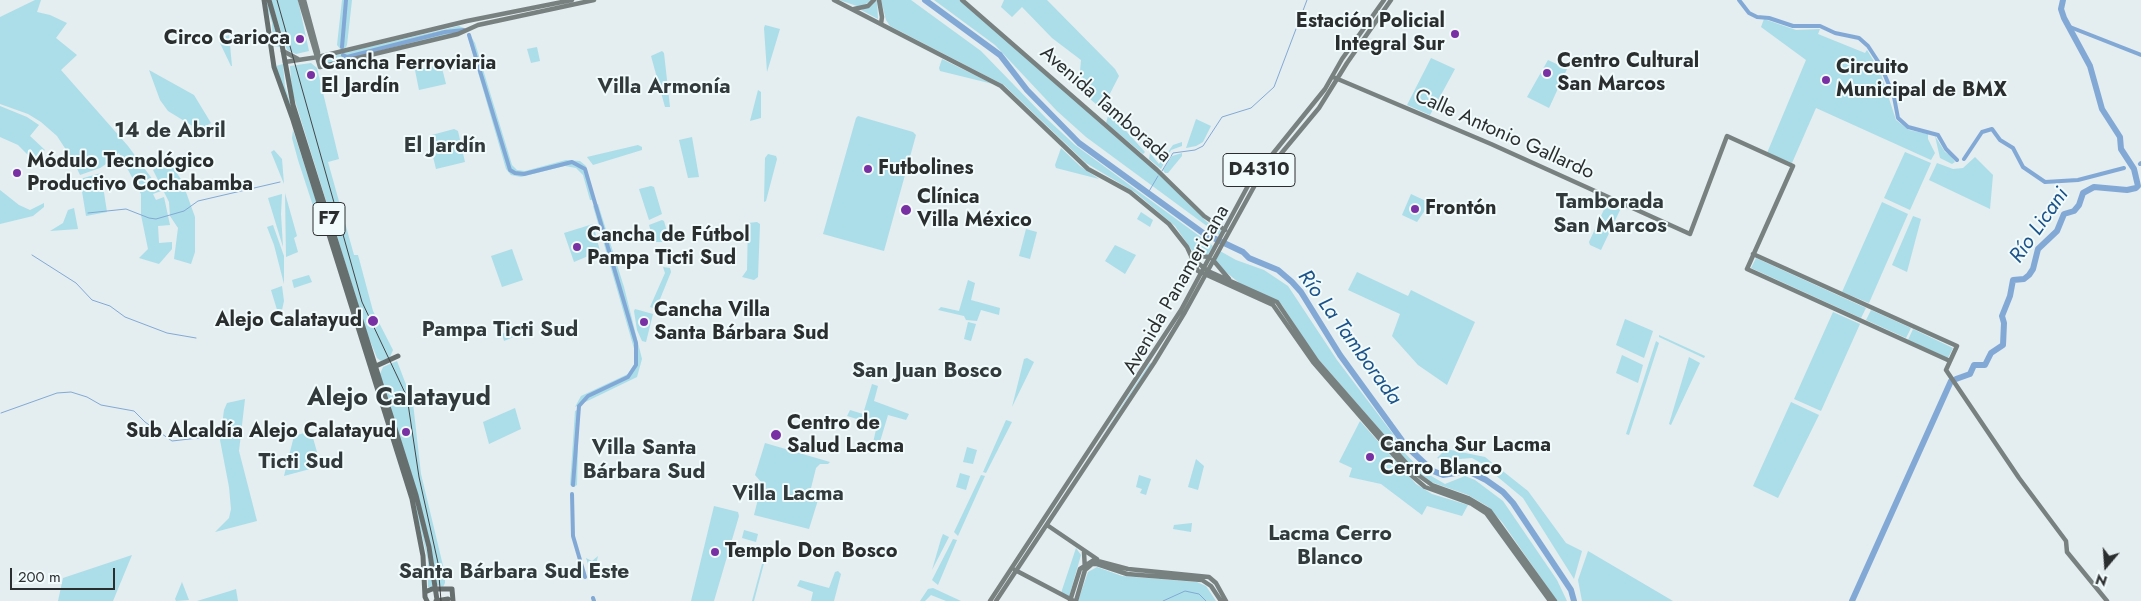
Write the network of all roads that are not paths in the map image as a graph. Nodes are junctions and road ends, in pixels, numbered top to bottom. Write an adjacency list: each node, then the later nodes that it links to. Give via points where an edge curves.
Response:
1 (264, 0): 16 (highway, F7)
2 (268, 0): 15 (highway, F7)
3 (300, 0): 17 (main road)
4 (304, 0): 17 (main road)
5 (572, 0): 17 (main road, via 467,21)
6 (594, 0): 17 (main road, via 478,25 458,34 320,67)
7 (834, 0): 13 (main road)
8 (874, 0): 13 (main road, via 868,6)
9 (879, 0): 14 (main road)
10 (962, 0): 22 (main road, Avenida Tamborada, via 1157,170 1204,216)
11 (1384, 0): 21 (main road, Avenida Panamericana / D4310)
12 (1390, 0): 21 (main road, Avenida Panamericana / D4310)
13 (852, 9): 14 (main road)
14 (880, 24): 24 (main road, via 1001,86 1088,169 1124,188 1159,215 1181,238)
15 (283, 51): 16 (highway, via 277,49); 18 (main road); 20 (highway, F7)
16 (272, 54): 19 (highway, F7)
17 (318, 57): 18 (main road)
18 (298, 59): 20 (main road)
19 (273, 61): 20 (highway); 39 (highway, F7, via 407,480 419,528)
20 (285, 62): 30 (highway, F7, via 293,105)
21 (1335, 78): 22 (main road, Avenida Panamericana / D4310, via 1319,108 1255,185); 23 (main road, Calle Antonio Gallardo, via 1690,234 1726,136 1793,166)
22 (1226, 230): 25 (main road, Avenida Panamericana)
23 (1753, 254): 29 (main road, via 1747,269); 29 (main road, via 1957,346)
24 (1192, 257): 25 (main road); 26 (main road)
25 (1211, 259): 26 (main road, Avenida Panamericana); 27 (main road)
26 (1204, 272): 27 (main road); 31 (main road, Avenida Panamericana, via 1154,363); 35 (main road, Avenida Panamericana); 48 (main road, via 1273,305 1312,362 1411,475 1425,487 1472,504 1486,513)
27 (1234, 283): 49 (main road, via 1280,305 1314,356 1419,476 1440,489 1476,501 1490,511)
28 (398, 356): 30 (highway)
29 (1950, 361): 50 (main road, via 1946,370 2066,541 2067,552)
30 (376, 366): 38 (highway, F7, via 418,503)
31 (1047, 524): 32 (main road); 37 (main road, Avenida Panamericana)
32 (1084, 552): 33 (main road); 34 (main road)
33 (1099, 560): 34 (main road); 47 (main road, via 1128,569 1208,577 1216,583)
34 (1085, 563): 36 (main road); 45 (main road, via 1080,568)
35 (1012, 568): 37 (main road); 43 (main road, Avenida Panamericana)
36 (1085, 570): 45 (main road); 46 (main road, via 1097,564 1127,574 1196,579 1208,583)
37 (1016, 572): 44 (main road, Avenida Panamericana); 45 (main road)
38 (436, 591): 39 (highway); 40 (highway, via 450,590); 42 (highway, F7)
39 (425, 592): 41 (highway, F7)
40 (450, 600): 42 (highway)
41 (426, 601)
42 (436, 601)
43 (990, 601)
44 (996, 601)
45 (1073, 601)
46 (1220, 601)
47 (1226, 601)
48 (1550, 601)
49 (1555, 601)
50 (2107, 601)

